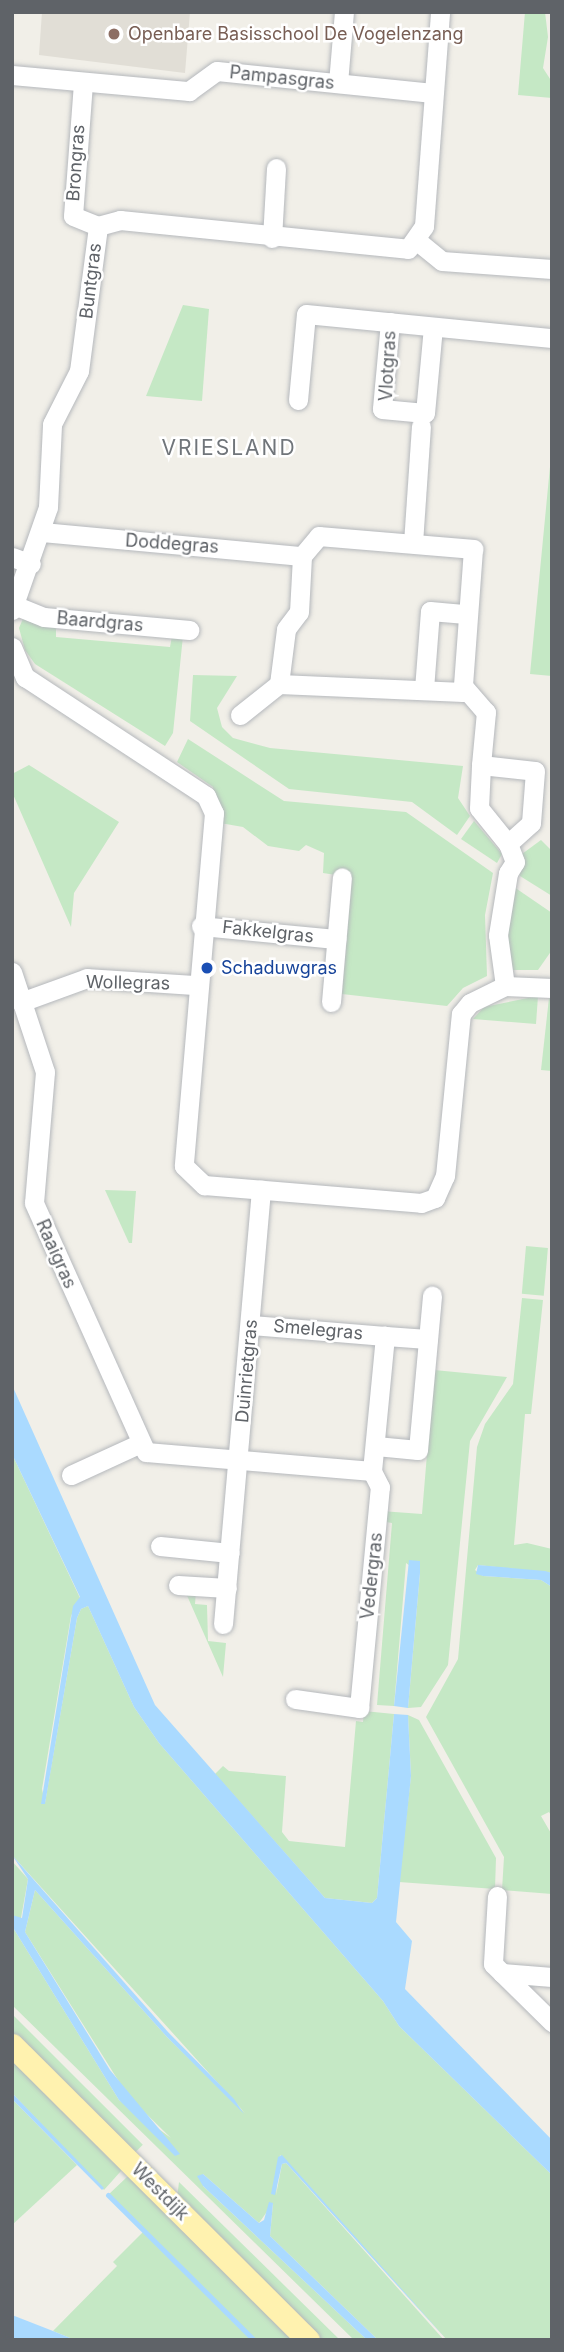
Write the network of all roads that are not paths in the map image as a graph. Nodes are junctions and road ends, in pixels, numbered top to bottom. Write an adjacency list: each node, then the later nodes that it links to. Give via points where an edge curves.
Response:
1 (344, 12): 5 (street)
2 (440, 12): 6 (street)
3 (12, 75): 4 (street, Pampasgras)
4 (83, 83): 5 (street, Pampasgras, via 190,91 217,71); 8 (street, Brongras, via 72,216)
5 (338, 83): 6 (street, Pampasgras)
6 (433, 93): 10 (street, via 424,226)
7 (276, 168): 9 (street)
8 (98, 226): 9 (street, Buntgras, via 120,220); 17 (street, Buntgras, via 79,371 52,424 48,508)
9 (272, 238): 10 (street, Buntgras, via 408,249)
10 (416, 240): 11 (street, via 442,261)
11 (552, 270)
12 (390, 322): 13 (street, Vlotgras); 13 (street, Vlotgras, via 382,409 425,413); 15 (street, Vlotgras, via 306,314)
13 (433, 327): 14 (street, Vlotgras)
14 (552, 338)
15 (298, 400)
16 (421, 426): 18 (street)
17 (42, 532): 19 (street, Doddegras); 21 (street, Buntgras)
18 (413, 543): 19 (street, via 319,536); 23 (street, via 473,549)
19 (302, 556): 26 (street, via 299,612 286,629)
20 (12, 557): 21 (street)
21 (31, 564): 22 (street, Buntgras)
22 (13, 608): 24 (street, Baardgras, via 44,617)
23 (466, 614): 27 (street); 28 (street, via 430,611)
24 (189, 630)
25 (12, 648): 33 (street, via 25,677 206,796 214,813)
26 (279, 684): 28 (street); 29 (street)
27 (463, 686): 28 (street, via 463,692); 30 (street, via 486,712)
28 (424, 689)
29 (240, 715)
30 (481, 765): 31 (street, via 479,808); 31 (street, via 535,771 531,823)
31 (508, 844): 37 (street, via 515,862 508,873 498,935)
32 (342, 877): 34 (street, Fakkelgras)
33 (201, 926): 34 (street, Fakkelgras); 36 (street)
34 (336, 939): 40 (street, Fakkelgras)
35 (12, 972): 39 (street, Raaigras)
36 (197, 985): 39 (street, Wollegras, via 87,978); 41 (street, via 184,1166 204,1185)
37 (505, 986): 38 (street); 41 (street, via 470,1003 461,1014 447,1163 443,1188 435,1198 421,1203)
38 (549, 986)
39 (21, 1002): 46 (street, Raaigras, via 45,1072 34,1203)
40 (331, 1002)
41 (261, 1190): 43 (street, Duinrietgras)
42 (432, 1296): 45 (street)
43 (252, 1325): 44 (street, Smelegras); 48 (street, Duinrietgras)
44 (385, 1336): 45 (street); 47 (street, Vedergras)
45 (428, 1339): 47 (street, via 418,1450)
46 (141, 1443): 48 (street, via 146,1452); 50 (street)
47 (376, 1446): 49 (street, Vedergras)
48 (239, 1459): 49 (street); 52 (street, Duinrietgras)
49 (372, 1471): 56 (street, Vedergras, via 380,1487 359,1708)
50 (71, 1475)
51 (160, 1546): 52 (street)
52 (230, 1553): 54 (street, Duinrietgras)
53 (178, 1585): 54 (street)
54 (227, 1588): 55 (street, Duinrietgras)
55 (223, 1624)
56 (295, 1699)
57 (497, 1896): 58 (street, via 494,1965)
58 (502, 1973): 59 (street); 60 (street)
59 (552, 1976)
60 (552, 2022)
61 (12, 2045): 62 (main road, Westdijk)
62 (308, 2340)

